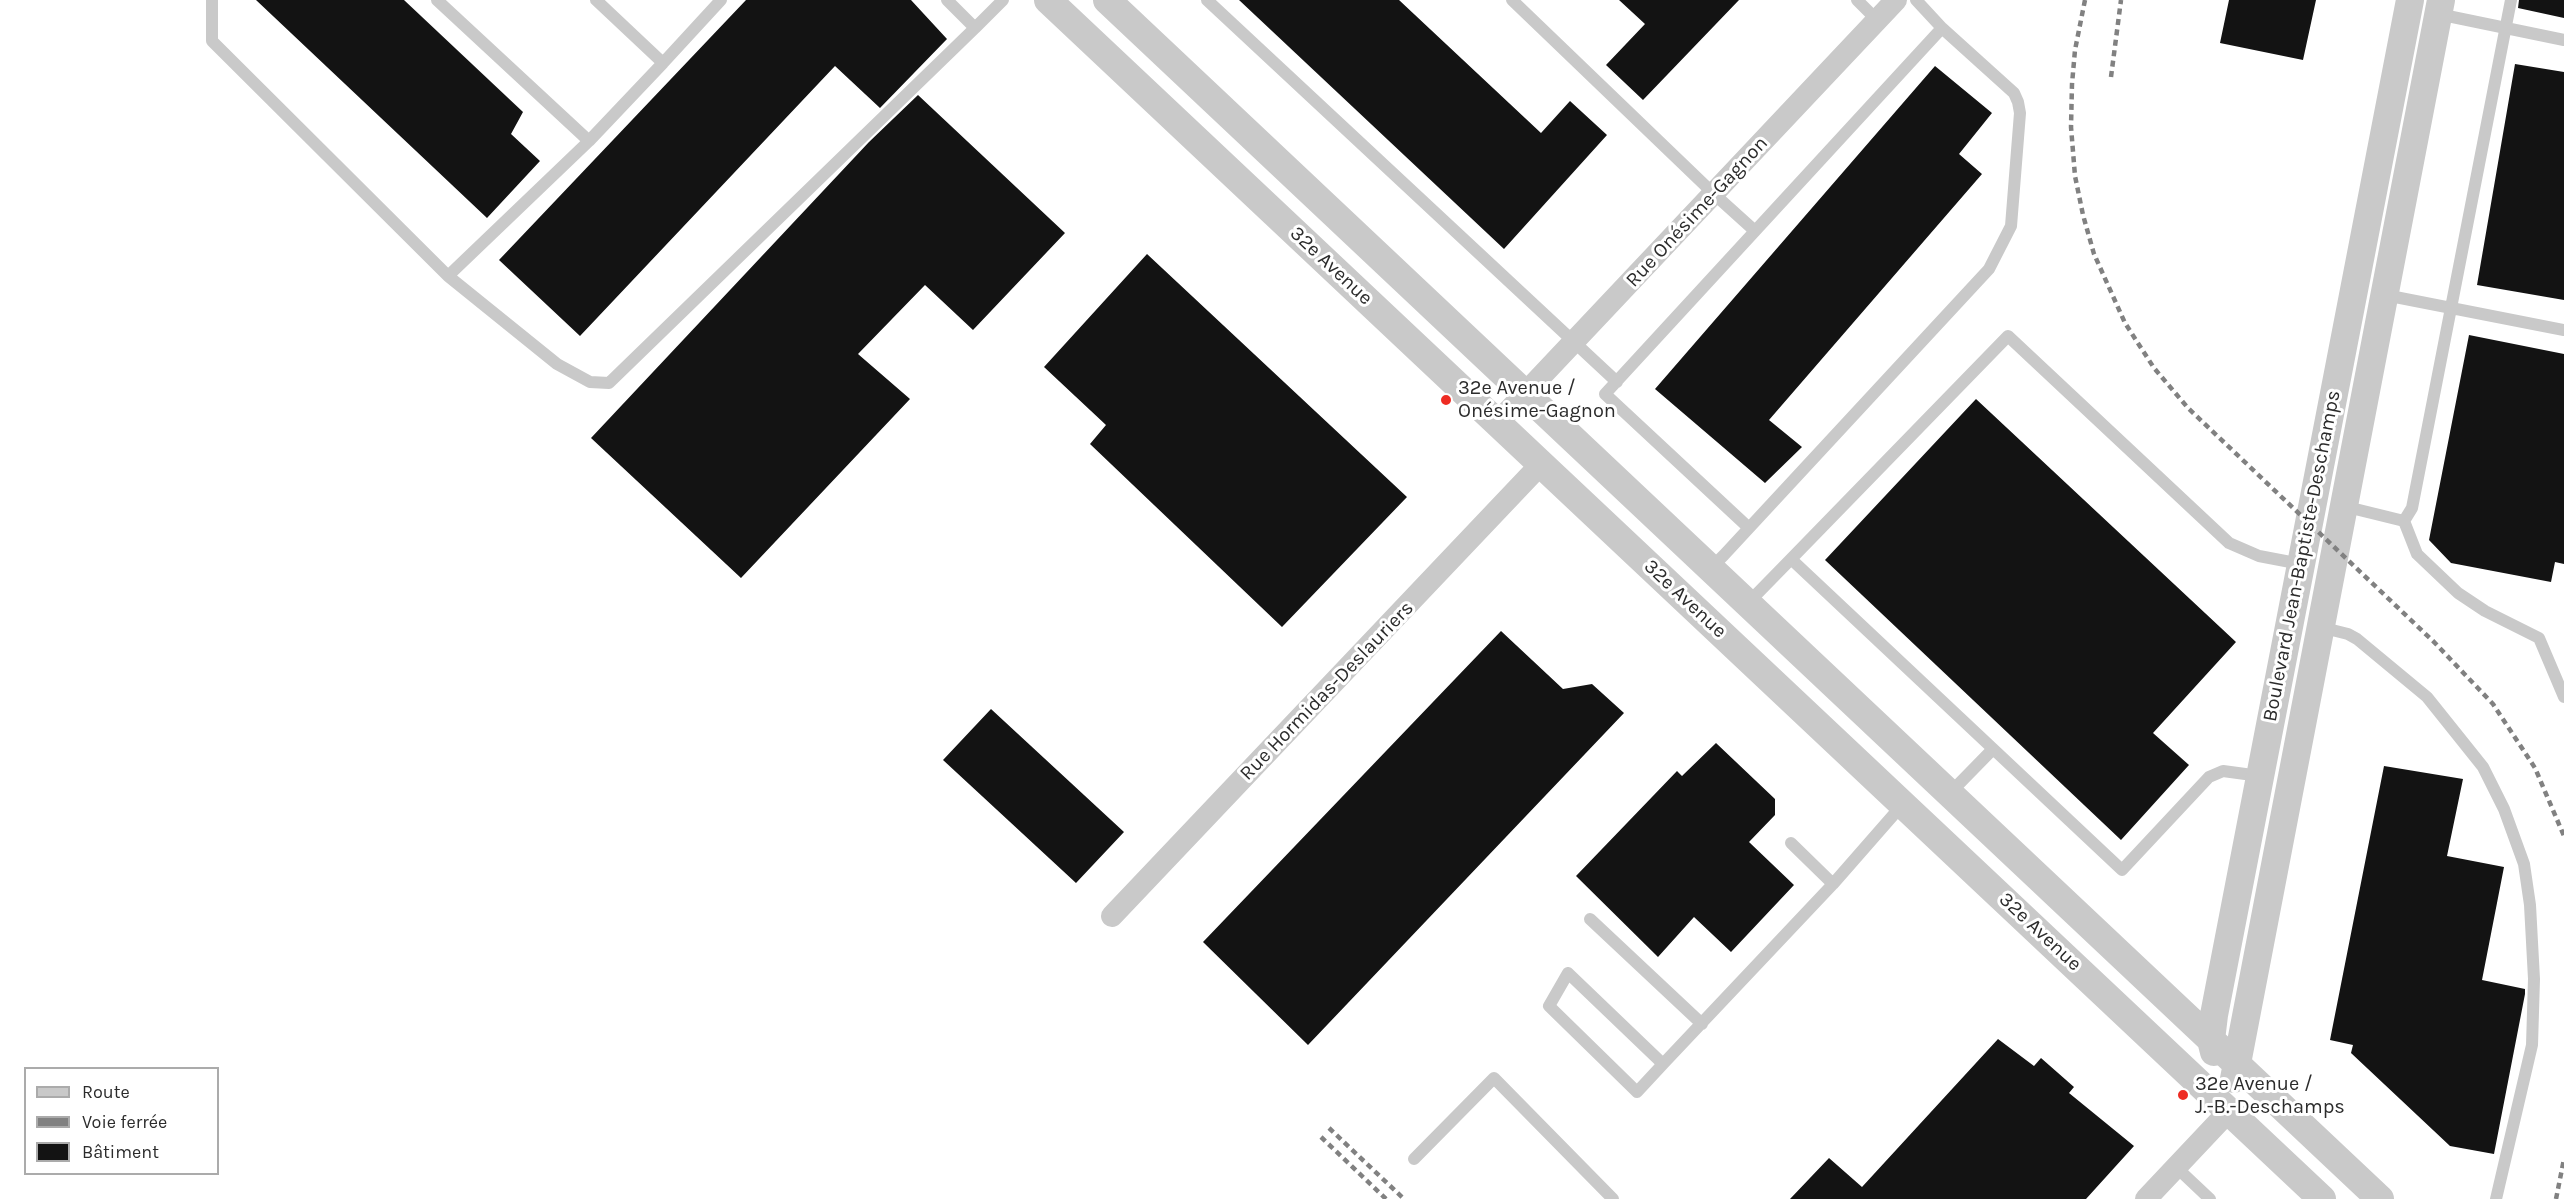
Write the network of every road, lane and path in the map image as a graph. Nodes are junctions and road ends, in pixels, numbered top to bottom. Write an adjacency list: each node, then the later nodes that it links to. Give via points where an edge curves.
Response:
1 (212, 0): 26 (lane, via 212,41)
2 (437, 0): 23 (lane)
3 (596, 0): 22 (lane)
4 (721, 0): 22 (lane)
5 (947, 0): 18 (lane)
6 (1003, 0): 18 (lane)
7 (1048, 0): 33 (street, 32e Avenue)
8 (1107, 0): 32 (street, 32e Avenue)
9 (1207, 0): 30 (lane)
10 (1512, 0): 24 (lane)
11 (1857, 0): 17 (lane)
12 (1896, 0): 17 (street, Rue Onésime-Gagnon)
13 (1916, 0): 19 (lane)
14 (2410, 0): 39 (street, Boulevard Jean-Baptiste-Deschamps)
15 (2511, 0): 20 (lane)
16 (2440, 7): 20 (lane); 27 (street, Boulevard Jean-Baptiste-Deschamps)
17 (1877, 20): 24 (street, Rue Onésime-Gagnon)
18 (975, 28): 26 (lane, via 609,383 590,382 557,364)
19 (1942, 28): 25 (lane); 37 (lane, via 2014,93 2018,102 2011,226 1989,269)
20 (2506, 29): 21 (lane); 28 (lane)
21 (2564, 40)
22 (663, 63): 23 (lane)
23 (589, 141): 26 (lane)
24 (1714, 194): 25 (lane); 30 (street, Rue Onésime-Gagnon)
25 (1755, 231): 31 (lane)
26 (448, 276)
27 (2384, 295): 28 (lane); 35 (street, Boulevard Jean-Baptiste-Deschamps)
28 (2452, 308): 29 (lane); 36 (lane, via 2412,508)
29 (2564, 330)
30 (1574, 342): 31 (lane); 32 (street, Rue Onésime-Gagnon)
31 (1617, 382): 37 (lane, via 1605,394)
32 (1525, 394): 33 (street, Rue Onésime-Gagnon); 40 (street, 32e Avenue)
33 (1497, 423): 34 (street, 32e Avenue)
34 (1541, 464): 49 (street, 32e Avenue); 52 (street, Rue Hormidas-Deslauriers)
35 (2343, 506): 36 (lane); 42 (street, Boulevard Jean-Baptiste-Deschamps)
36 (2404, 521): 45 (lane, via 2417,554 2458,593 2540,638)
37 (1749, 528): 40 (lane)
38 (1791, 559): 39 (lane, via 2008,336 2229,543 2259,556); 43 (lane); 46 (lane)
39 (2301, 564): 41 (street, Boulevard Jean-Baptiste-Deschamps)
40 (1710, 569): 43 (street, 32e Avenue)
41 (2295, 593): 42 (street); 47 (street, Boulevard Jean-Baptiste-Deschamps)
42 (2325, 599): 44 (street, Boulevard Jean-Baptiste-Deschamps)
43 (1747, 604): 48 (street, 32e Avenue)
44 (2320, 627): 56 (street, Boulevard Jean-Baptiste-Deschamps); 66 (lane, via 2356,639 2427,698 2483,767 2504,808 2524,864 2534,979 2532,1045)
45 (2564, 697)
46 (1993, 749): 47 (lane, via 2122,870 2209,777 2223,771); 48 (lane)
47 (2260, 776): 55 (street, Boulevard Jean-Baptiste-Deschamps)
48 (1950, 793): 55 (street, 32e Avenue)
49 (1904, 803): 51 (lane); 58 (street, 32e Avenue)
50 (1791, 843): 51 (lane)
51 (1833, 884): 54 (lane)
52 (1112, 916)
53 (1590, 919): 54 (lane)
54 (1702, 1024): 57 (lane)
55 (2211, 1040): 56 (street, 32e Avenue); 58 (street, Boulevard Jean-Baptiste-Deschamps)
56 (2236, 1063): 58 (street, Boulevard Jean-Baptiste-Deschamps); 65 (street, 32e Avenue)
57 (1663, 1064): 57 (lane, via 1602,1006 1568,973 1549,1006 1637,1092)
58 (2229, 1111): 60 (street); 64 (street, 32e Avenue)
59 (1414, 1159): 61 (lane, via 1494,1078)
60 (2176, 1167): 62 (street); 63 (lane)
61 (1613, 1199)
62 (2146, 1199)
63 (2210, 1199)
64 (2322, 1199)
65 (2380, 1199)
66 (2496, 1199)

